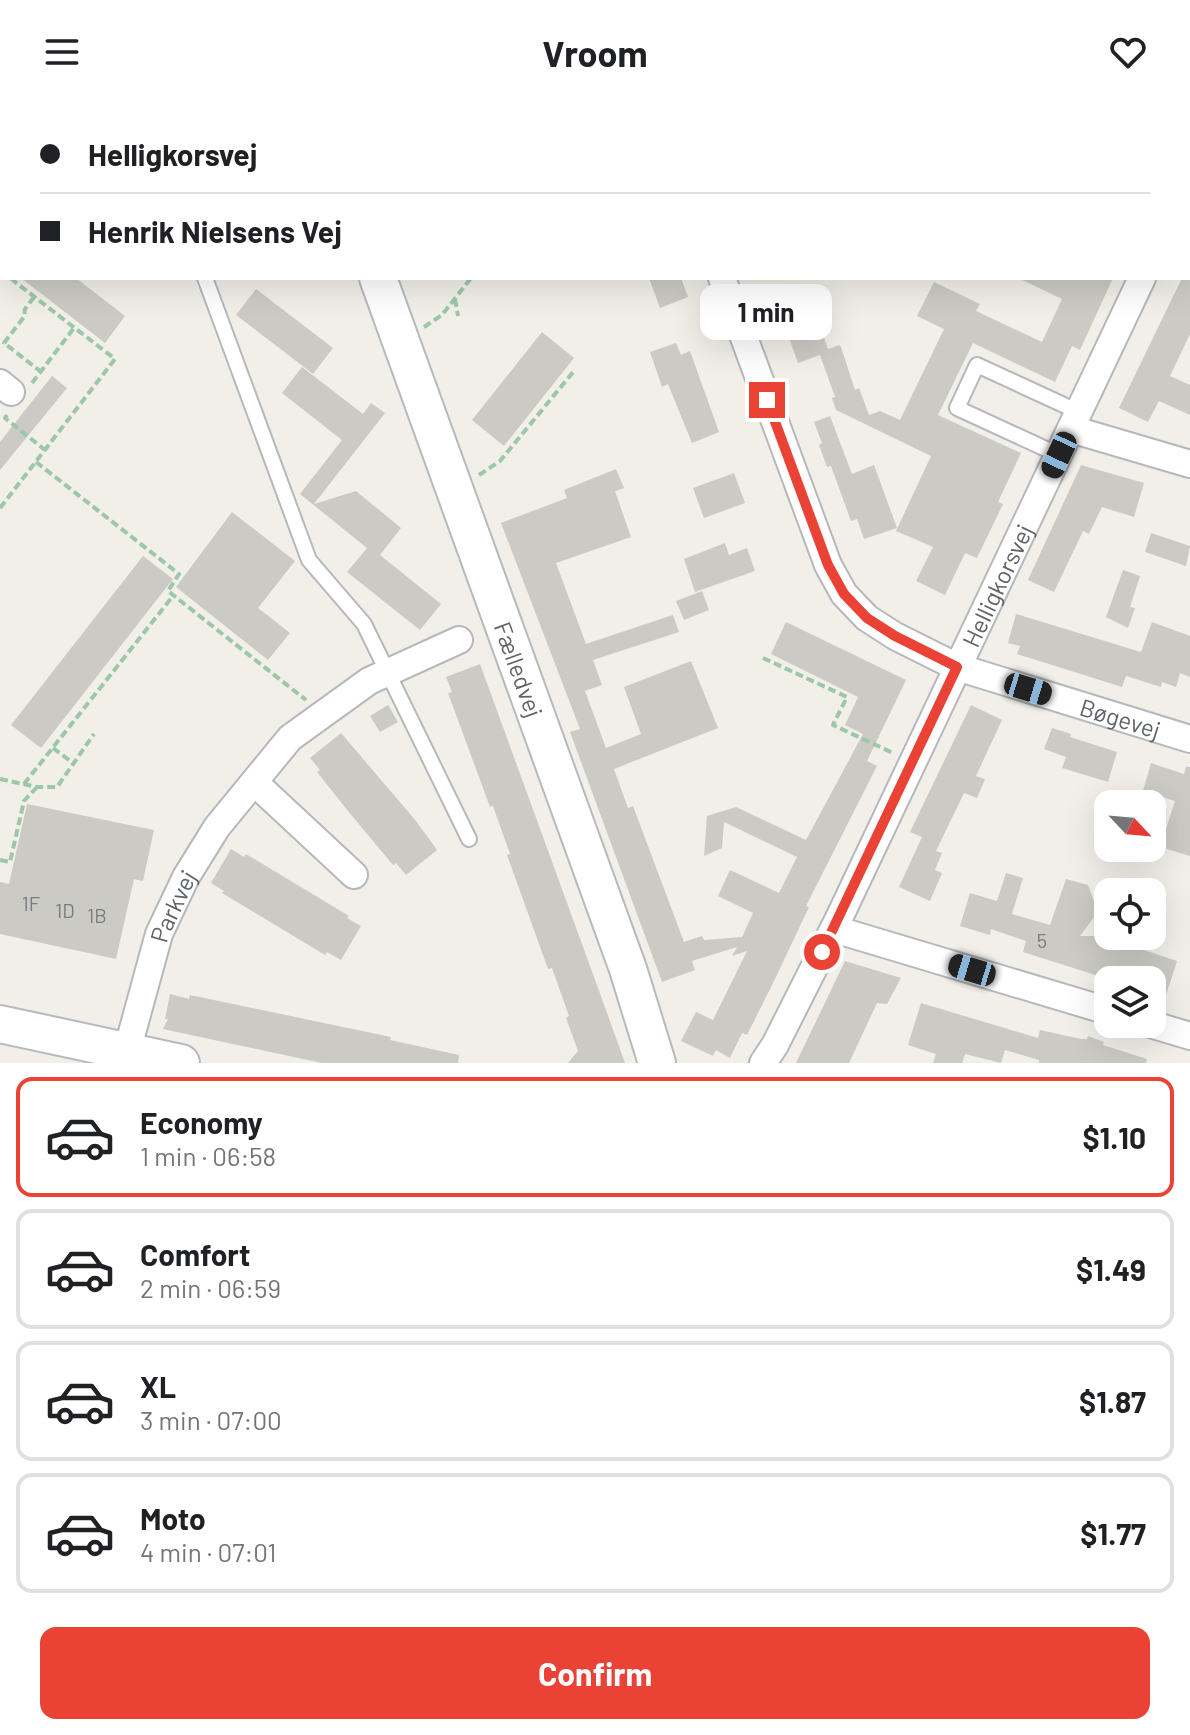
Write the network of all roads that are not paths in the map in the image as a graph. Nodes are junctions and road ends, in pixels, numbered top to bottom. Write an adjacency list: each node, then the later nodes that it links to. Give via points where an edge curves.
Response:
1 (206, 280): 10 (lane, via 309,560 364,624)
2 (379, 280): 22 (street, Fælledvej, via 628,969)
3 (723, 280): 9 (street, Bøgevej, via 828,565 844,594 867,618)
4 (1141, 280): 5 (street, Helligkorsvej)
5 (1075, 421): 6 (street, Helligkorsvej); 6 (lane, via 977,365 957,408); 7 (street)
6 (1059, 455): 9 (street, Helligkorsvej)
7 (1189, 460)
8 (459, 640): 10 (street, Parkvej)
9 (957, 667): 11 (street, Bøgevej); 15 (street, Helligkorsvej)
10 (387, 672): 12 (street, Parkvej, via 290,738); 13 (lane)
11 (1190, 739)
12 (254, 782): 14 (street); 20 (street, Parkvej, via 217,827 159,934)
13 (469, 839)
14 (354, 875)
15 (834, 929): 16 (street); 23 (street, Helligkorsvej)
16 (1094, 1007)
17 (0, 1024): 20 (street)
18 (1166, 1029): 19 (street)
19 (1190, 1036)
20 (127, 1051): 21 (street)
21 (181, 1063)
22 (657, 1063)
23 (763, 1063)

